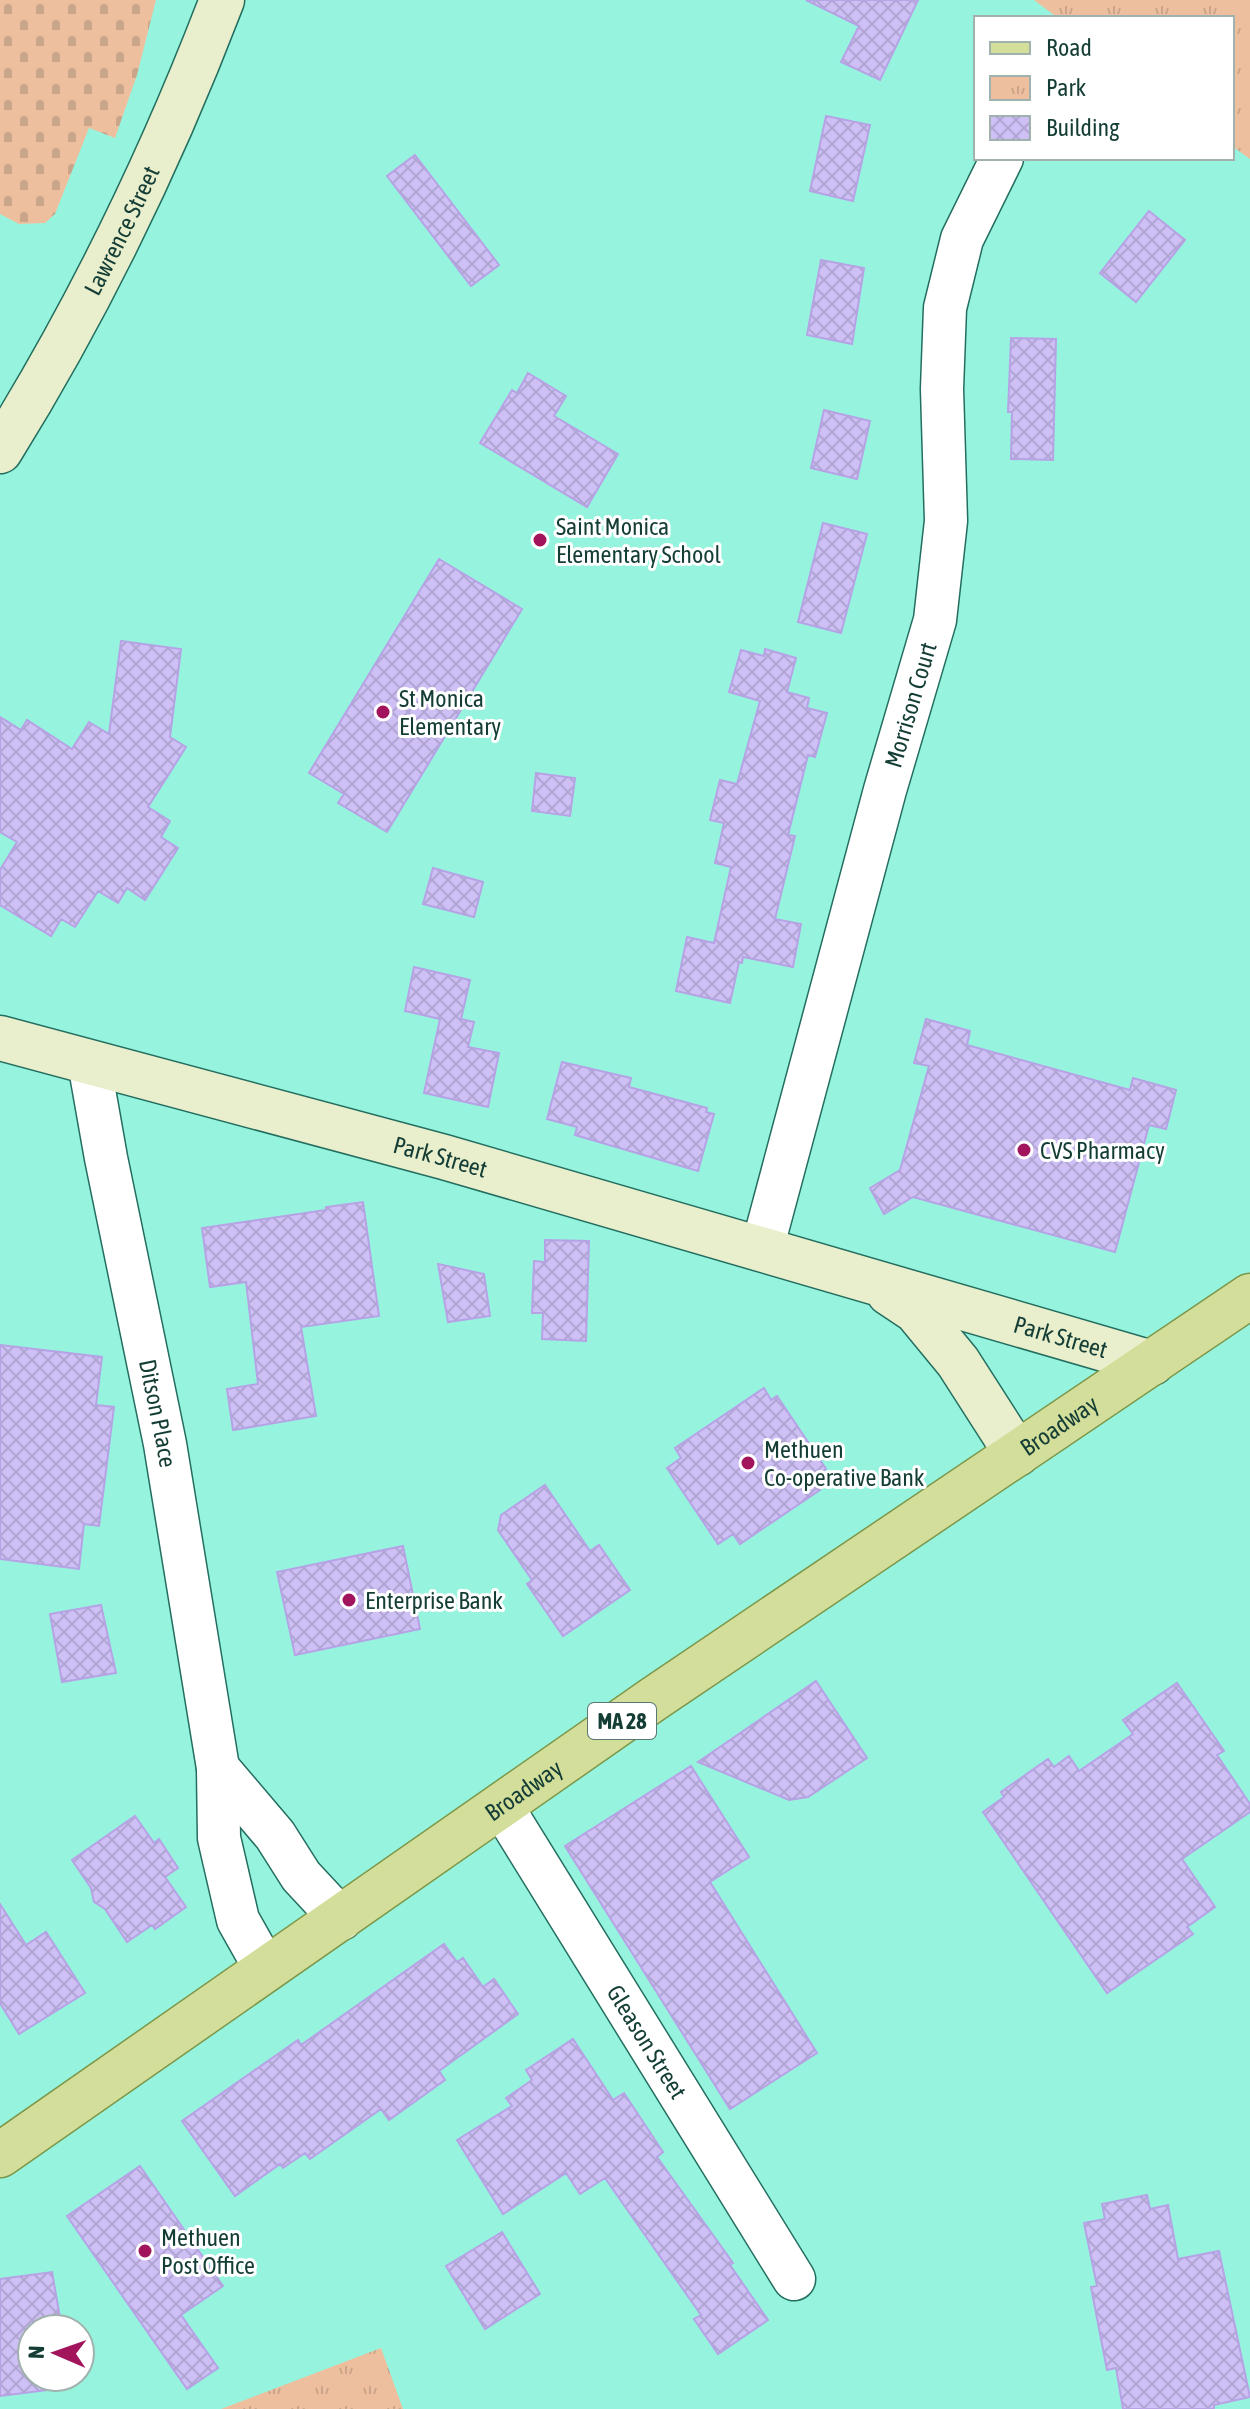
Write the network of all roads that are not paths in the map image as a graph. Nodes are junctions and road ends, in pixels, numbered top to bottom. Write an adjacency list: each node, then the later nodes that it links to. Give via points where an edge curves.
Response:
1 (222, 0): 3 (main road, Lawrence Street, via 109,257)
2 (1001, 160): 6 (street, Morrison Court, via 962,239 945,308 946,521 935,620)
3 (0, 451)
4 (0, 1038): 5 (main road, Park Street)
5 (89, 1062): 6 (main road, Park Street); 11 (street, Ditson Place, via 165,1444)
6 (762, 1249): 7 (main road, Park Street)
7 (877, 1285): 9 (main road, Park Street); 10 (main road, Park Street, via 916,1311 958,1362)
8 (1250, 1296): 9 (main road, Broadway / MA 28)
9 (1152, 1363): 10 (main road, Broadway / MA 28)
10 (1017, 1454): 12 (main road, Broadway / MA 28)
11 (218, 1768): 13 (street); 14 (street, Ditson Place, via 219,1838 238,1920)
12 (501, 1805): 13 (main road, Broadway / MA 28); 16 (street, Gleason Street)
13 (341, 1919): 14 (main road, Broadway / MA 28)
14 (265, 1968): 15 (main road, Broadway / MA 28)
15 (0, 2155)
16 (794, 2279)

